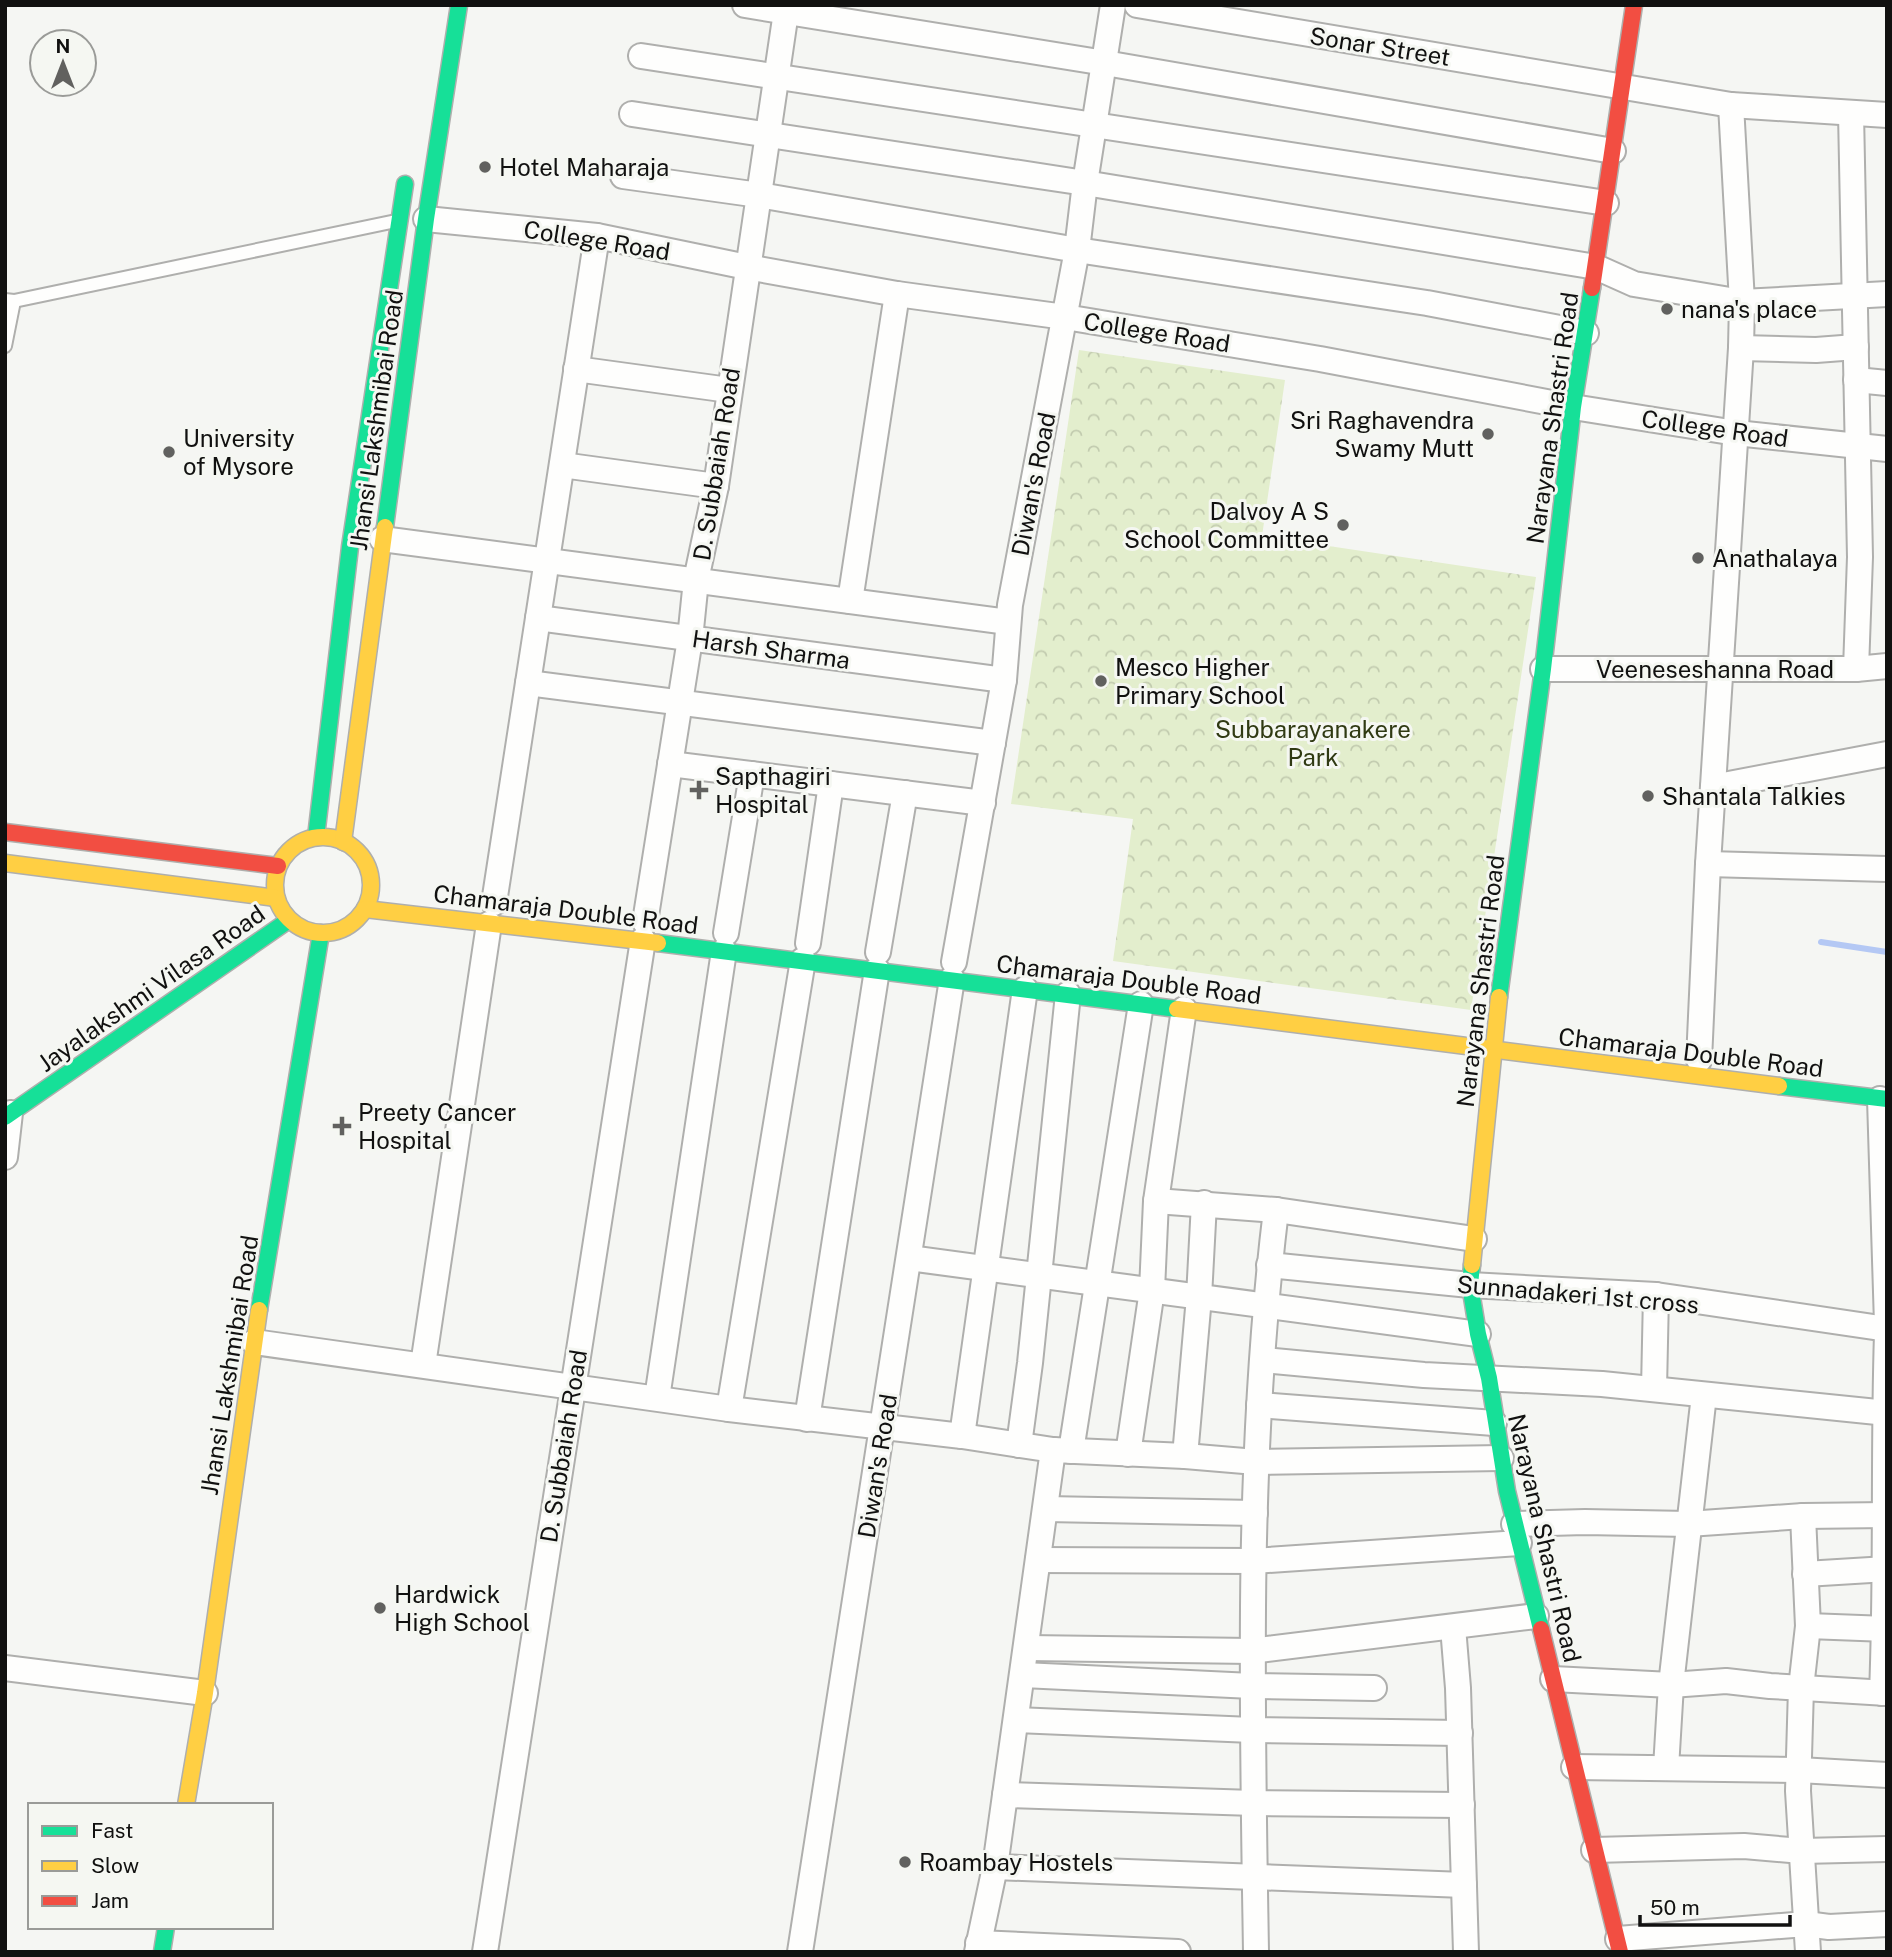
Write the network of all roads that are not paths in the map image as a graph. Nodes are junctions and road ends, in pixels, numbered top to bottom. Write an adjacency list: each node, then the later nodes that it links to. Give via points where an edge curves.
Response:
1 (459, 5): 23 (main road, Jhansi Lakshmibai Road)
2 (745, 5): 6 (street)
3 (1113, 5): 8 (street, Diwan's Road)
4 (1137, 5): 10 (street, Sonar Street)
5 (1634, 5): 10 (main road, Narayana Shastri Road)
6 (786, 9): 8 (street); 9 (street, D. Subbaiah Road)
7 (641, 56): 9 (street)
8 (1105, 63): 15 (street, Diwan's Road); 17 (street)
9 (778, 75): 15 (street); 16 (street, D. Subbaiah Road)
10 (1622, 86): 11 (street, Sonar Street); 17 (main road, Narayana Shastri Road)
11 (1731, 105): 12 (street, Sonar Street); 33 (street)
12 (1851, 113): 14 (street, Sonar Street); 31 (street)
13 (632, 114): 16 (street)
14 (1887, 116)
15 (1096, 125): 20 (street, Diwan's Road); 22 (street)
16 (768, 137): 20 (street); 21 (street, D. Subbaiah Road)
17 (1613, 151): 22 (main road, Narayana Shastri Road)
18 (407, 167): 24 (main road, Jhansi Lakshmibai Road)
19 (623, 176): 21 (street)
20 (1085, 183): 26 (street, Diwan's Road); 28 (street)
21 (759, 195): 26 (street); 27 (street, D. Subbaiah Road)
22 (1606, 203): 28 (main road, Narayana Shastri Road)
23 (426, 219): 25 (street, College Road); 49 (main road, Jhansi Lakshmibai Road)
24 (399, 220): 32 (lane); 72 (main road, Jhansi Lakshmibai Road, via 350,547)
25 (597, 236): 27 (street, College Road); 39 (street)
26 (1077, 250): 34 (street, Diwan's Road); 35 (street, via 1427,303)
27 (747, 267): 29 (street, College Road); 42 (street, D. Subbaiah Road)
28 (1596, 267): 33 (street, via 1634,284); 35 (main road, Narayana Shastri Road)
29 (897, 293): 34 (street, College Road); 52 (street)
30 (1887, 294): 31 (street)
31 (1854, 296): 33 (street); 37 (street)
32 (9, 300): 36 (lane)
33 (1742, 302): 38 (street)
34 (1065, 317): 43 (street, College Road); 54 (street, Diwan's Road)
35 (1587, 333): 43 (main road, Narayana Shastri Road)
36 (5, 346)
37 (1856, 347): 38 (street); 40 (street)
38 (1741, 348): 44 (street)
39 (576, 369): 42 (street); 47 (street)
40 (1856, 380): 41 (street); 45 (street)
41 (1887, 383)
42 (729, 390): 48 (street, D. Subbaiah Road)
43 (1573, 407): 44 (street, College Road); 58 (main road, Narayana Shastri Road)
44 (1736, 433): 45 (street, College Road); 57 (street)
45 (1858, 446): 46 (street, College Road); 59 (street)
46 (1887, 449)
47 (562, 466): 48 (street); 50 (street)
48 (716, 486): 51 (street, D. Subbaiah Road)
49 (382, 539): 50 (street); 73 (main road, Jhansi Lakshmibai Road)
50 (547, 561): 51 (street); 53 (street)
51 (696, 580): 52 (street); 55 (street, D. Subbaiah Road)
52 (850, 601): 54 (street)
53 (538, 618): 55 (street, Harsh Sharma); 61 (street)
54 (1008, 622): 60 (street, Diwan's Road)
55 (690, 639): 60 (street, Harsh Sharma); 62 (street, D. Subbaiah Road)
56 (1887, 666): 59 (street, Veeneseshanna Road)
57 (1722, 668): 58 (street, Veeneseshanna Road); 59 (street, Veeneseshanna Road); 68 (street)
58 (1543, 669): 93 (main road, Narayana Shastri Road)
59 (1856, 669)
60 (1004, 680): 63 (street, Diwan's Road)
61 (528, 683): 62 (street); 79 (street)
62 (680, 703): 63 (street); 65 (street, D. Subbaiah Road)
63 (993, 743): 70 (street, Diwan's Road)
64 (1887, 754): 68 (street)
65 (670, 764): 66 (street); 82 (street, D. Subbaiah Road)
66 (752, 774): 67 (street); 84 (street)
67 (831, 784): 69 (street); 85 (street)
68 (1713, 787): 75 (street)
69 (905, 793): 70 (street); 86 (street)
70 (983, 803): 87 (street, Diwan's Road)
71 (5, 832): 76 (main road)
72 (316, 837): 73 (main road); 76 (main road, via 300,842)
73 (344, 842): 80 (main road, via 364,860 378,888)
74 (5, 863): 78 (main road)
75 (1708, 864): 77 (street); 94 (street)
76 (278, 866): 78 (main road)
77 (1887, 869)
78 (276, 898): 81 (main road)
79 (493, 908): 80 (main road, Chamaraja Double Road); 82 (main road, Chamaraja Double Road); 116 (street)
80 (365, 909): 83 (main road, via 346,927)
81 (289, 920): 83 (main road); 96 (main road, Jayalakshmi Vilasa Road)
82 (644, 927): 84 (main road, Chamaraja Double Road); 118 (street, D. Subbaiah Road)
83 (321, 933): 114 (main road, Jhansi Lakshmibai Road)
84 (726, 938): 85 (main road, Chamaraja Double Road); 121 (street)
85 (806, 947): 86 (main road, Chamaraja Double Road); 123 (street)
86 (878, 957): 87 (main road, Chamaraja Double Road); 125 (street)
87 (954, 967): 88 (main road, Chamaraja Double Road); 102 (street, Diwan's Road)
88 (1025, 989): 89 (main road, Chamaraja Double Road); 104 (street)
89 (1069, 994): 90 (main road, Chamaraja Double Road); 105 (street)
90 (1141, 1004): 91 (main road, Chamaraja Double Road); 106 (street)
91 (1184, 1009): 93 (main road, Chamaraja Double Road); 98 (street)
92 (1371, 1018): 93 (main road, Chamaraja Double Road)
93 (1494, 1042): 94 (main road, Chamaraja Double Road); 95 (main road, Chamaraja Double Road); 101 (main road, Narayana Shastri Road)
94 (1699, 1060): 95 (main road, Chamaraja Double Road)
95 (1884, 1094): 112 (street)
96 (8, 1115): 97 (street)
97 (5, 1157)
98 (1156, 1201): 99 (street); 108 (street)
99 (1204, 1203): 100 (street); 110 (street)
100 (1276, 1210): 101 (street); 103 (street)
101 (1474, 1239): 107 (main road, Narayana Shastri Road)
102 (909, 1258): 104 (street); 127 (street, Diwan's Road)
103 (1269, 1265): 107 (street, Sunnadakeri 1st cross); 111 (street)
104 (984, 1268): 105 (street); 128 (street)
105 (1040, 1275): 106 (street); 129 (street)
106 (1097, 1283): 108 (street); 130 (street)
107 (1470, 1285): 109 (street, Sunnadakeri 1st cross); 113 (main road, Narayana Shastri Road)
108 (1152, 1290): 110 (street); 131 (street)
109 (1656, 1295): 112 (street, Sunnadakeri 1st cross); 119 (street)
110 (1199, 1297): 111 (street); 132 (street)
111 (1267, 1306): 113 (street); 115 (street)
112 (1887, 1329): 124 (street)
113 (1478, 1334): 117 (main road, Narayana Shastri Road)
114 (254, 1342): 116 (street); 158 (main road, Jhansi Lakshmibai Road)
115 (1263, 1360): 117 (street); 122 (street)
116 (423, 1365): 118 (street)
117 (1489, 1378): 119 (street); 126 (main road, Narayana Shastri Road)
118 (572, 1386): 121 (street); 183 (street, D. Subbaiah Road)
119 (1654, 1389): 120 (street)
120 (1704, 1395): 124 (street); 139 (street)
121 (657, 1398): 123 (street)
122 (1259, 1405): 126 (street); 134 (street)
123 (729, 1409): 125 (street)
124 (1885, 1413): 137 (street)
125 (807, 1419): 127 (street)
126 (1494, 1423): 133 (main road, Narayana Shastri Road)
127 (884, 1426): 128 (street); 184 (street, Diwan's Road)
128 (962, 1436): 129 (street)
129 (1019, 1445): 130 (street)
130 (1063, 1451): 131 (street); 135 (street)
131 (1128, 1454): 132 (street)
132 (1185, 1456): 134 (street)
133 (1501, 1458): 134 (street); 140 (main road, Narayana Shastri Road)
134 (1256, 1462): 136 (street)
135 (1046, 1509): 136 (street); 141 (street)
136 (1255, 1513): 142 (street)
137 (1886, 1515): 138 (street); 143 (street)
138 (1803, 1516): 139 (street); 144 (street)
139 (1688, 1524): 140 (street, via 1586,1522); 154 (street)
140 (1517, 1533): 142 (street); 145 (main road, Narayana Shastri Road)
141 (1038, 1560): 142 (street); 149 (street)
142 (1253, 1561): 150 (street)
143 (1886, 1569): 144 (street); 148 (street)
144 (1805, 1574): 146 (street)
145 (1536, 1616): 147 (street); 153 (main road, Narayana Shastri Road)
146 (1808, 1626): 148 (street); 157 (street)
147 (1453, 1627): 150 (street); 162 (street)
148 (1886, 1629): 159 (street)
149 (1028, 1648): 150 (street); 152 (street)
150 (1251, 1651): 155 (street)
151 (5, 1668): 158 (street)
152 (1023, 1675): 155 (street); 160 (street)
153 (1553, 1679): 154 (street); 163 (main road, Narayana Shastri Road)
154 (1671, 1685): 157 (street, via 1726,1681); 164 (street)
155 (1252, 1686): 156 (street); 161 (street)
156 (1374, 1688)
157 (1801, 1688): 159 (street); 165 (street)
158 (205, 1693): 168 (main road, Jhansi Lakshmibai Road)
159 (1884, 1693)
160 (1016, 1720): 161 (street); 167 (street)
161 (1252, 1730): 162 (street); 169 (street)
162 (1460, 1733): 170 (street)
163 (1574, 1767): 164 (street); 172 (main road, Narayana Shastri Road)
164 (1666, 1768): 165 (street)
165 (1799, 1770): 166 (street); 173 (street)
166 (1887, 1775)
167 (1005, 1795): 169 (street); 174 (street)
168 (186, 1803)
169 (1254, 1803): 170 (street); 175 (street)
170 (1462, 1805): 176 (street)
171 (1887, 1849): 173 (street)
172 (1594, 1850): 173 (street, via 1744,1846); 180 (main road, Narayana Shastri Road)
173 (1802, 1850): 177 (street)
174 (995, 1867): 175 (street); 181 (street)
175 (1255, 1877): 176 (street); 186 (street)
176 (1464, 1885): 187 (street)
177 (1806, 1924): 178 (street); 180 (street); 188 (street)
178 (1887, 1924)
179 (166, 1929): 182 (main road)
180 (1619, 1945)
181 (978, 1948): 185 (street)
182 (162, 1952)
183 (485, 1952)
184 (800, 1952)
185 (1178, 1952)
186 (1256, 1952)
187 (1466, 1952)
188 (1808, 1952)

